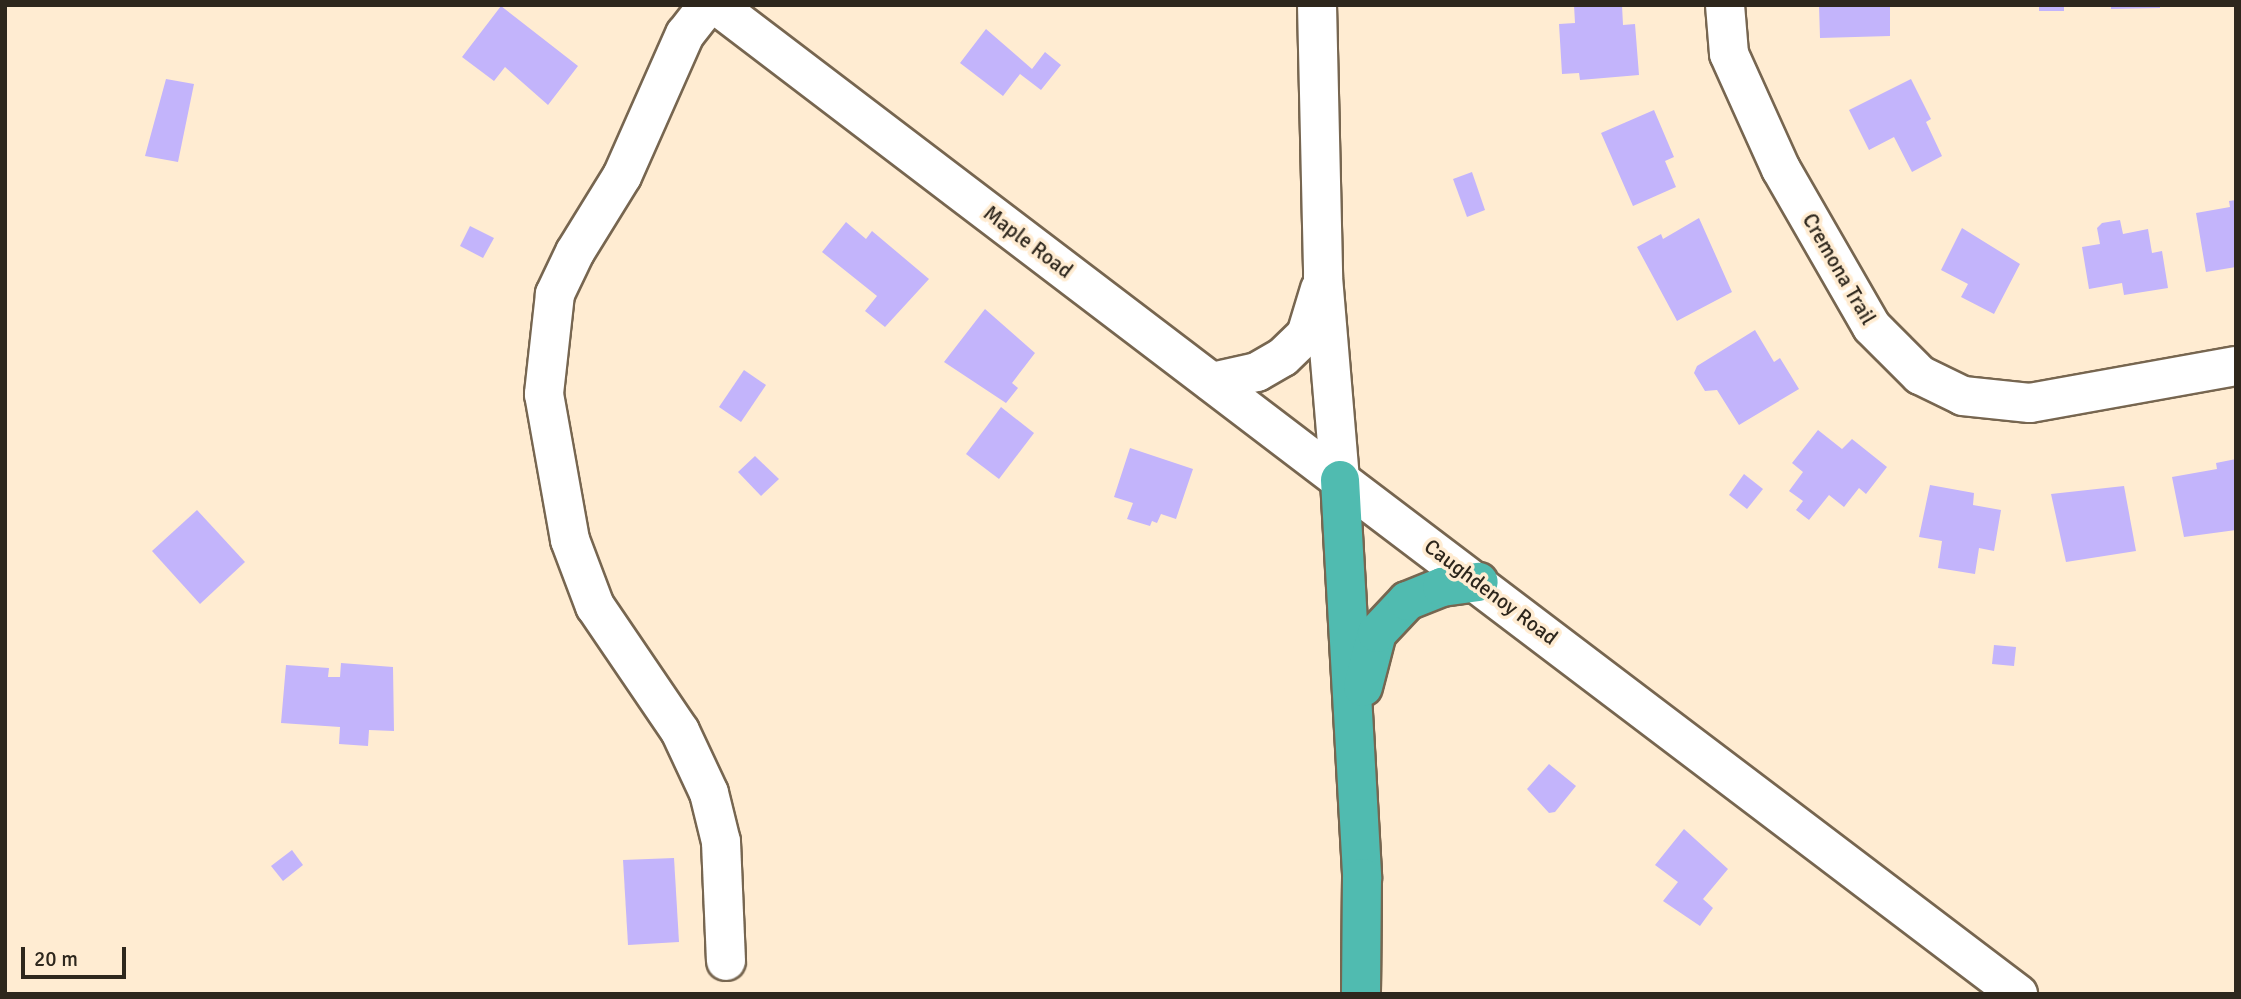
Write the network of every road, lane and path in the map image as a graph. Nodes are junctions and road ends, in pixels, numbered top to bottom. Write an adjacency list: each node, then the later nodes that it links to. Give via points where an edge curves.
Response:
1 (708, 5): 11 (street, via 680,44 622,176 555,294 544,394 570,540 595,606 680,731 709,793 721,842)
2 (716, 5): 7 (street, Maple Road)
3 (1317, 5): 5 (street)
4 (1725, 5): 6 (street, Cremona Trail, via 1729,54 1781,169 1872,327 1920,375 1963,396 2030,403)
5 (1323, 277): 7 (street, via 1306,335 1283,357 1256,372); 8 (street)
6 (2236, 366)
7 (1212, 382): 8 (street, Maple Road)
8 (1340, 480): 9 (street, Caughdenoy Road); 10 (highway)
9 (1479, 582): 10 (highway, via 1442,587 1407,601 1377,633); 13 (street, Caughdenoy Road)
10 (1354, 720): 12 (highway)
11 (726, 961)
12 (1361, 994)
13 (2018, 994)

